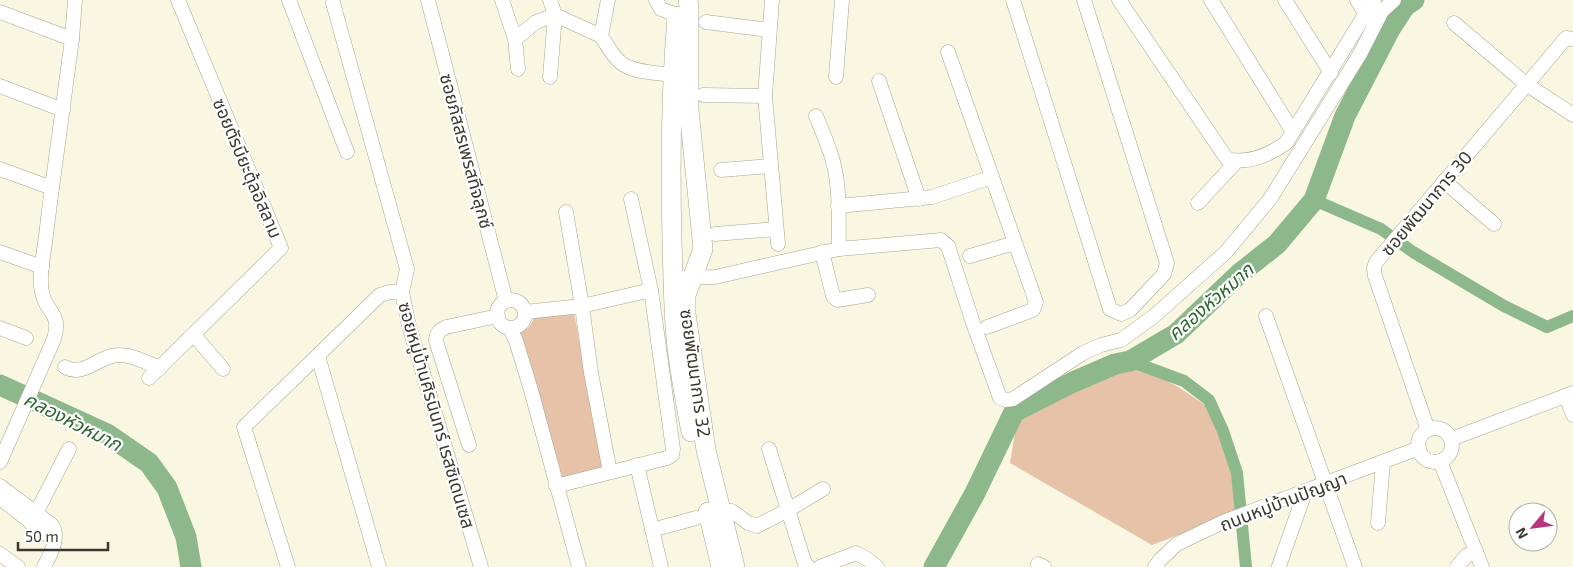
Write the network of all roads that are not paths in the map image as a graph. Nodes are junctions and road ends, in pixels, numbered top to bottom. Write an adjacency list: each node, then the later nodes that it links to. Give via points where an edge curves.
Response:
1 (75, 0): 28 (street)
2 (178, 0): 81 (street, ซอยตัรบียะตุ้ลอิสลาม, via 281,248)
3 (289, 0): 46 (street)
4 (428, 0): 73 (street, ซอยภัสสรเพรสทีจลุกซ์)
5 (502, 0): 29 (street)
6 (550, 0): 23 (street)
7 (608, 0): 27 (street)
8 (656, 0): 20 (street, via 661,9)
9 (772, 0): 26 (street)
10 (842, 0): 36 (street)
11 (1013, 0): 12 (street, via 1110,308 1121,314 1130,310 1164,274 1167,263)
12 (1084, 0)
13 (1120, 0): 47 (street, via 1227,159)
14 (1211, 0): 45 (street)
15 (1285, 0): 33 (street)
16 (1357, 0): 22 (street)
17 (1374, 0): 22 (street)
18 (1394, 0): 64 (street, via 1382,11 1360,54 1270,200 1226,252 1166,306 1121,340 1083,353 1013,398 1000,398 945,242)
19 (333, 3): 71 (street, ซอยหมู่บ้านศิรนินทร์ เรสซิเดนเซส, via 407,270)
20 (683, 5): 34 (street, ซอยพัฒนาการ 32); 69 (street, ซอยพัฒนาการ 32, via 689,7 689,110 702,249 697,267)
21 (0, 12): 28 (street)
22 (1365, 13): 33 (street)
23 (555, 15): 27 (street); 29 (street, via 536,22); 35 (street)
24 (706, 22): 26 (street)
25 (1454, 23): 38 (street)
26 (769, 30): 41 (street)
27 (601, 36): 34 (street, via 625,66)
28 (72, 39): 42 (street)
29 (516, 39): 32 (street)
30 (1573, 39): 38 (street, ซอยพัฒนาการ 30, via 1566,38)
31 (948, 52): 51 (street)
32 (518, 69)
33 (1331, 73): 45 (street)
34 (673, 75): 69 (street, ซอยพัฒนาการ 32, via 670,184)
35 (550, 77)
36 (836, 77)
37 (879, 81): 54 (street)
38 (1526, 84): 43 (street); 52 (street, ซอยพัฒนาการ 30)
39 (0, 86): 42 (street)
40 (702, 95): 41 (street)
41 (765, 96): 48 (street)
42 (62, 110): 53 (street)
43 (1573, 115)
44 (816, 116): 57 (street, via 835,173)
45 (1293, 132): 47 (street, via 1286,143 1274,152)
46 (347, 152)
47 (1237, 161): 56 (street)
48 (771, 166): 50 (street); 60 (street)
49 (0, 169): 53 (street)
50 (721, 170)
51 (992, 177): 54 (street, via 938,196); 62 (street)
52 (1444, 181): 59 (street); 88 (street, ซอยพัฒนาการ 30, via 1374,268)
53 (52, 188): 68 (street)
54 (919, 198): 57 (street)
55 (631, 199): 70 (street)
56 (1198, 203)
57 (838, 206): 64 (street)
58 (566, 212): 74 (street)
59 (1494, 224)
60 (776, 229): 61 (street); 63 (street)
61 (715, 234)
62 (1015, 243): 67 (street); 78 (street, via 1036,306)
63 (778, 244)
64 (839, 250): 66 (street)
65 (0, 252): 68 (street)
66 (822, 252): 69 (street, via 715,277); 72 (street, via 833,296 837,300)
67 (970, 256)
68 (42, 267): 95 (street, via 43,300 58,326)
69 (683, 278): 106 (street, ซอยพัฒนาการ 32, via 706,450); 121 (street, ซอยพัฒนาการ 32, via 676,337 681,382)
70 (651, 290): 74 (street); 97 (street, via 673,449 667,458)
71 (402, 292): 83 (street, via 380,295); 118 (street, ซอยหมู่บ้านศิรนินทร์ เรสซิเดนเซส, via 409,326)
72 (868, 295)
73 (506, 301): 75 (street, via 518,302); 76 (street)
74 (582, 306): 75 (street); 98 (street, via 590,373)
75 (525, 312): 80 (street, via 521,324)
76 (498, 316): 80 (street, via 502,324); 90 (street, via 446,327 436,335)
77 (1266, 316): 99 (street)
78 (987, 327)
79 (0, 328): 82 (street)
80 (510, 328): 101 (street, via 531,390)
81 (194, 335): 84 (street, ซอยตัรบียะตุ้ลอิสลาม, via 155,373 134,358 117,354 76,371); 85 (street)
82 (26, 338)
83 (318, 356): 116 (street, via 244,428); 117 (street)
84 (65, 368)
85 (223, 369)
86 (1569, 395): 87 (street); 89 (street)
87 (1573, 416)
88 (1428, 430): 89 (street, via 1444,430); 91 (street, via 1420,437)
89 (1451, 439): 94 (street, via 1451,450)
90 (469, 445)
91 (1419, 448): 94 (street, via 1424,457); 96 (street, ถนนหมู่บ้านปัญญา)
92 (69, 449): 107 (street)
93 (769, 449): 105 (street)
94 (1440, 461): 111 (street)
95 (0, 462)
96 (1383, 463): 99 (street, ถนนหมู่บ้านปัญญา); 109 (street)
97 (637, 465): 98 (street); 110 (street)
98 (610, 472): 101 (street)
99 (1326, 485): 103 (street, ถนนหมู่บ้านปัญญา); 127 (street)
100 (0, 486): 107 (street)
101 (556, 486): 119 (street)
102 (823, 490): 105 (street)
103 (1305, 492): 113 (street); 126 (street, ถนนหมู่บ้านปัญญา, via 1223,522 1177,544)
104 (0, 498): 107 (street)
105 (788, 510): 106 (street, via 757,526 732,511); 123 (street, via 805,564)
106 (721, 512): 122 (street, ซอยพัฒนาการ 32)
107 (34, 518): 115 (street, via 52,525 56,534)
108 (696, 518): 110 (street)
109 (1378, 523)
110 (652, 530): 120 (street)
111 (1476, 551): 128 (street, via 1466,556); 129 (street)
112 (0, 554): 114 (street)
113 (1279, 566)
114 (18, 567)
115 (44, 567)
116 (288, 567)
117 (379, 567)
118 (481, 567)
119 (579, 567)
120 (661, 567)
121 (721, 567)
122 (735, 567)
123 (809, 567)
124 (820, 567): 125 (street, via 856,553)
125 (877, 567)
126 (1155, 567)
127 (1355, 567)
128 (1457, 567)
129 (1482, 567)

